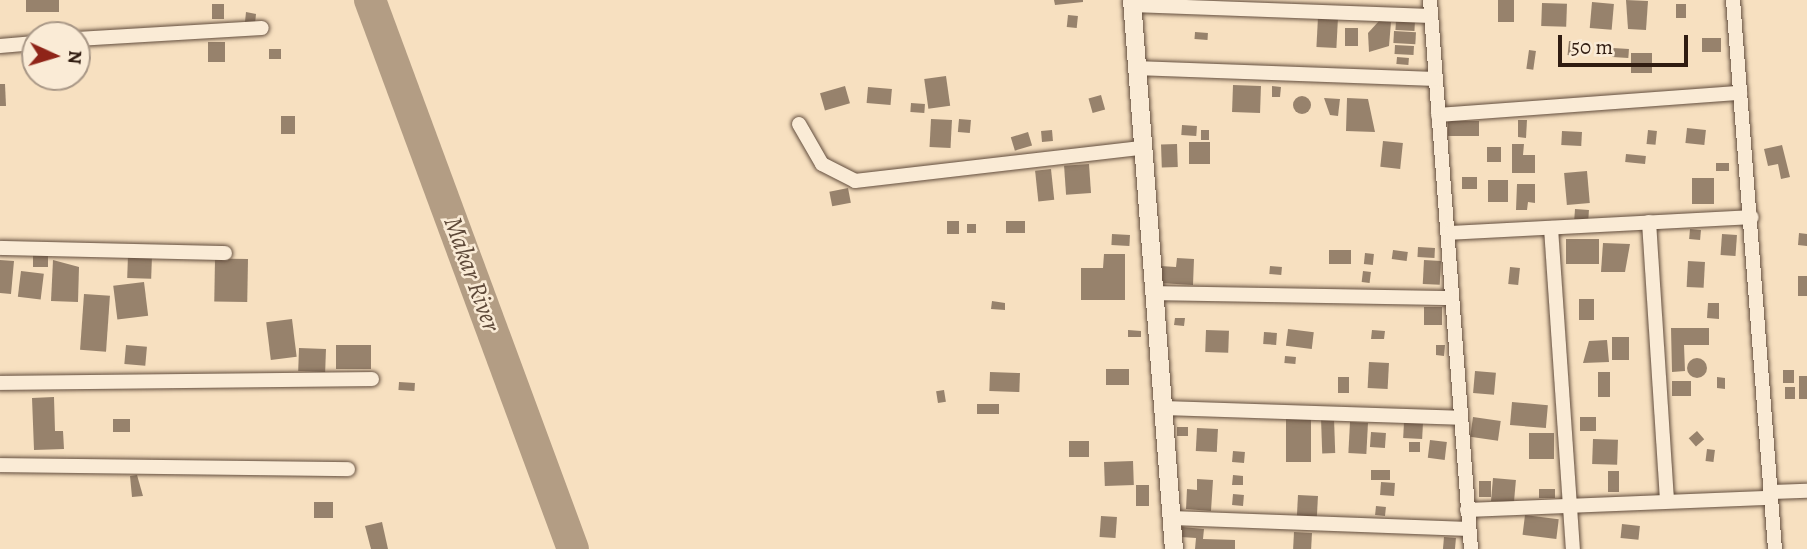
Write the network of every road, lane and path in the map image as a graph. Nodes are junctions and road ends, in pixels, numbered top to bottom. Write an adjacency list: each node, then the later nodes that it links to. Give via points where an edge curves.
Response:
1 (1430, 0): 4 (street)
2 (1732, 0): 11 (street)
3 (1132, 3): 4 (street); 9 (street)
4 (1431, 16): 10 (street)
5 (262, 28): 6 (street)
6 (91, 38)
7 (21, 44): 8 (street)
8 (0, 46)
9 (1135, 68): 10 (street); 14 (street)
10 (1436, 79): 12 (street)
11 (1740, 93): 12 (street); 15 (street)
12 (1438, 115): 18 (street)
13 (799, 124): 14 (street, via 822,164 855,181)
14 (1141, 148): 21 (street)
15 (1752, 217): 16 (street); 30 (street)
16 (1649, 222): 17 (street); 31 (street)
17 (1551, 228): 18 (street); 32 (street)
18 (1448, 233): 22 (street)
19 (0, 248): 20 (street)
20 (225, 253)
21 (1155, 293): 22 (street); 25 (street)
22 (1452, 298): 26 (street)
23 (372, 379): 24 (street)
24 (0, 383)
25 (1163, 408): 26 (street); 34 (street)
26 (1460, 418): 33 (street)
27 (0, 466): 28 (street)
28 (348, 469)
29 (1807, 491): 30 (street)
30 (1771, 495): 31 (street); 39 (street)
31 (1667, 499): 32 (street)
32 (1570, 505): 33 (street); 38 (street)
33 (1467, 510): 35 (street)
34 (1172, 518): 35 (street); 36 (street)
35 (1469, 528): 37 (street)
36 (1174, 549)
37 (1471, 549)
38 (1573, 549)
39 (1775, 549)

